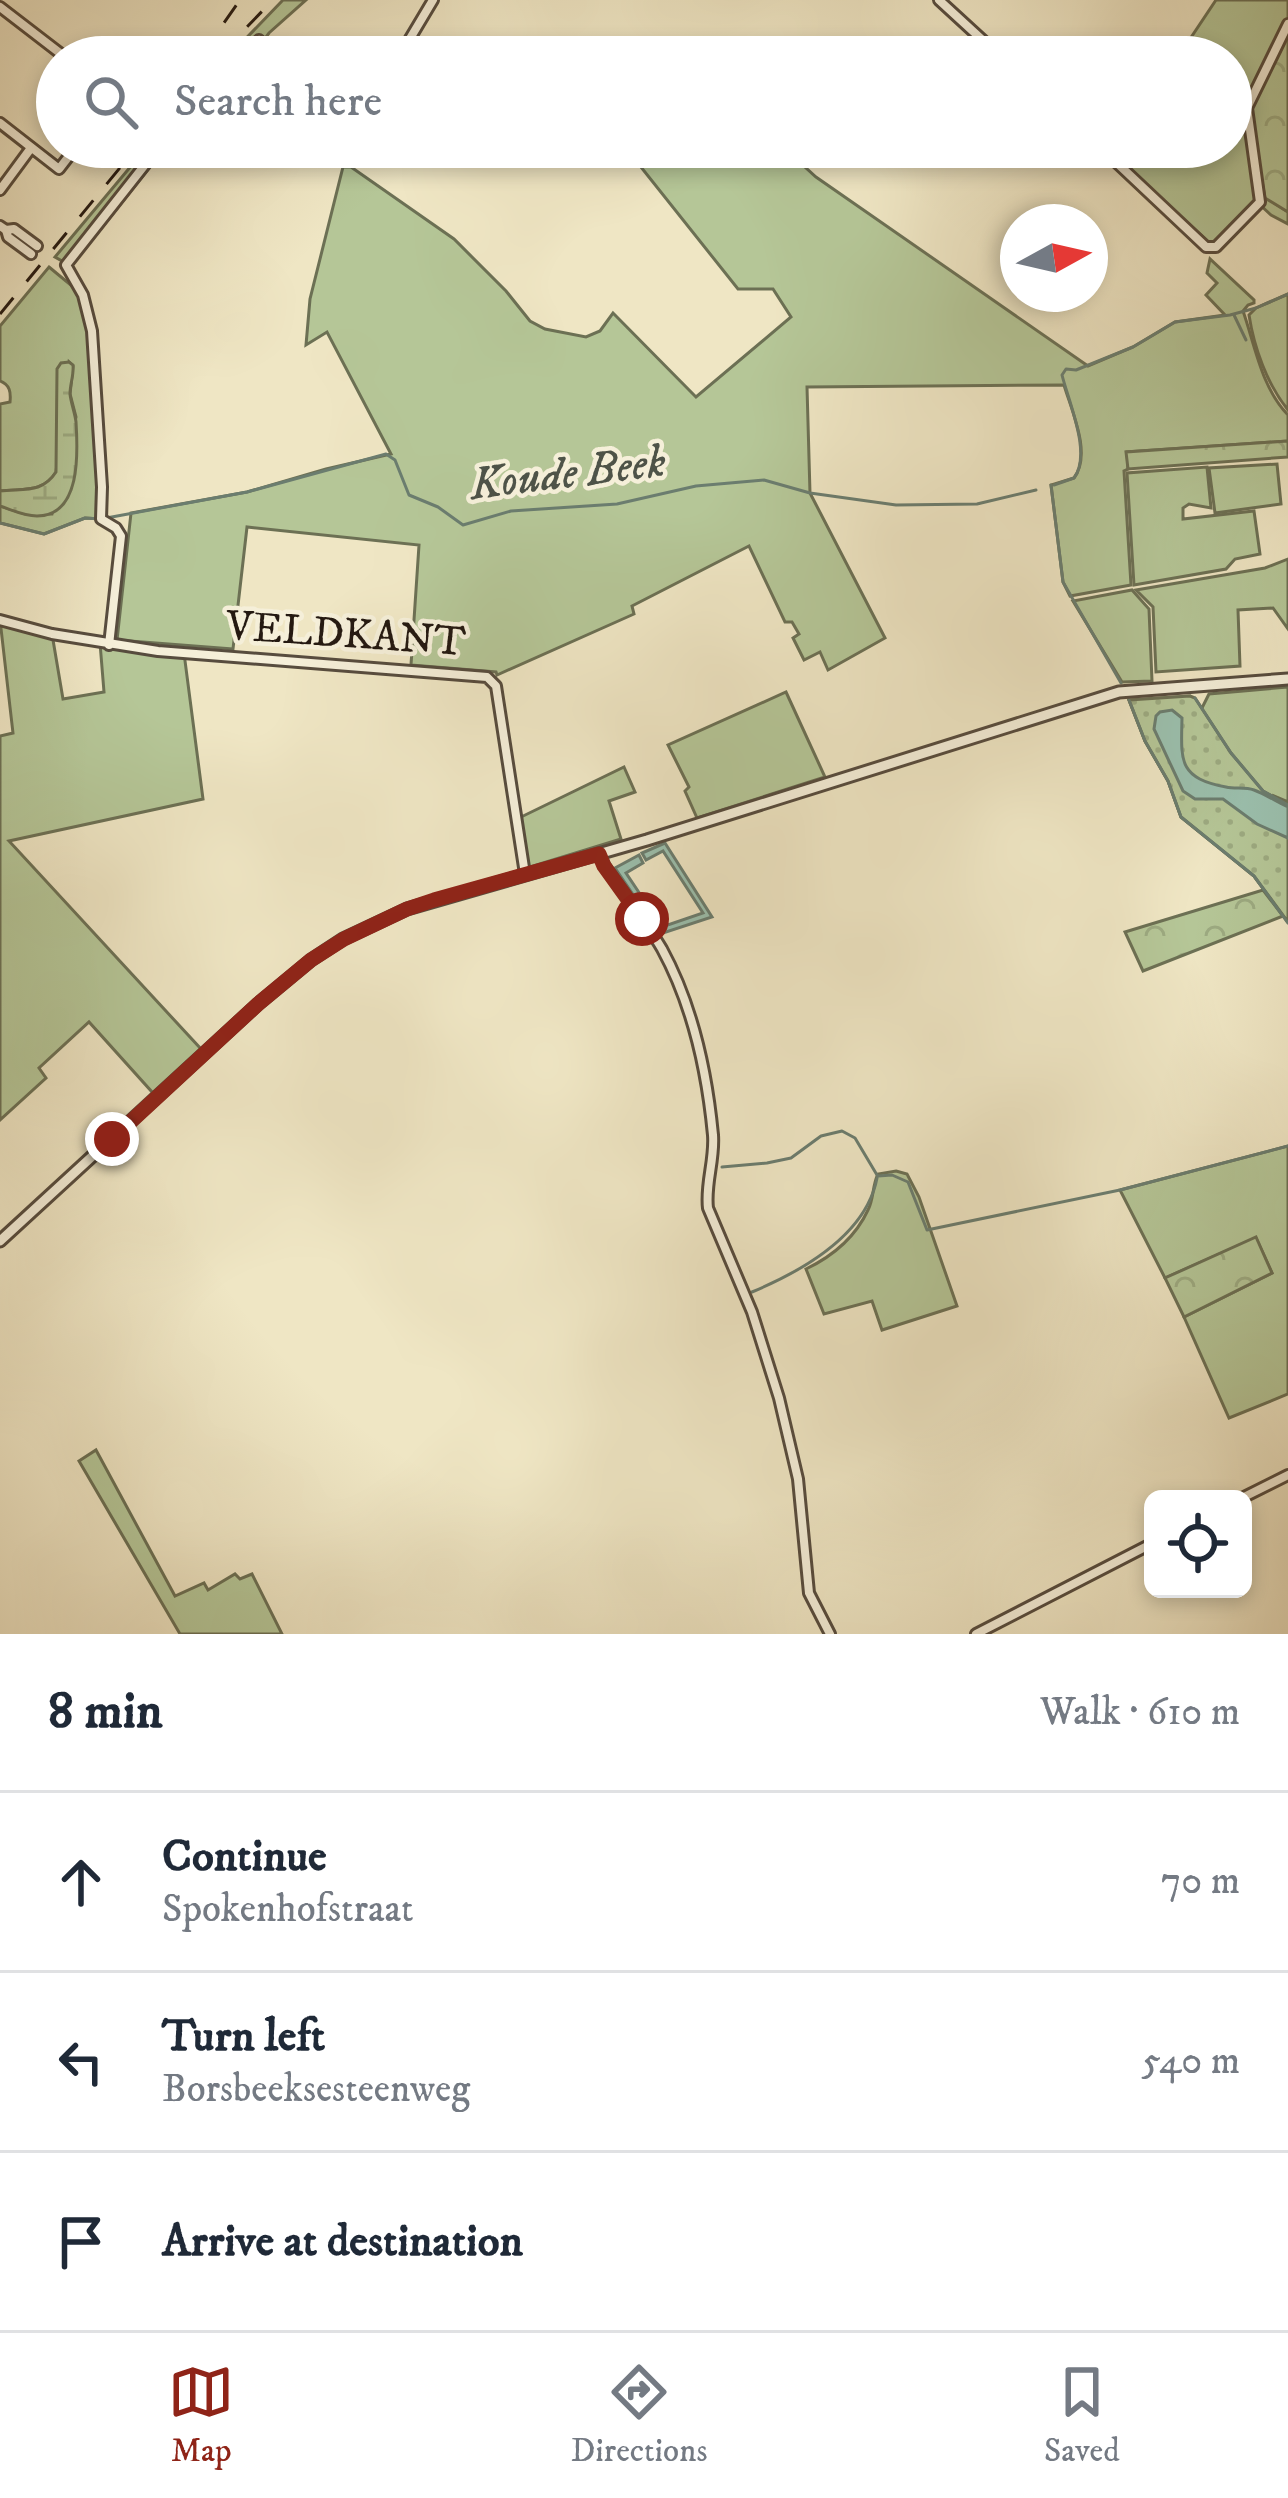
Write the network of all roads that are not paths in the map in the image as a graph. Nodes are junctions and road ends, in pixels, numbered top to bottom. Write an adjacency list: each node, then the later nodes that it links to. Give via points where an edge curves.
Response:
1 (433, 0): 6 (street)
2 (939, 0): 7 (street)
3 (0, 7): 5 (street)
4 (1288, 24): 8 (street)
5 (38, 36)
6 (410, 36)
7 (978, 36)
8 (1252, 98)
9 (0, 123): 11 (street)
10 (1252, 142): 13 (street, via 1261,202 1216,247)
11 (34, 149): 14 (street)
12 (142, 168): 18 (street, via 66,265 92,331 101,519 121,536)
13 (1123, 168)
14 (0, 190)
15 (3, 228): 16 (street)
16 (34, 250)
17 (0, 620): 18 (street, VELDKANT)
18 (110, 645): 21 (street, VELDKANT, via 488,677 496,686)
19 (1288, 679): 20 (street, via 1119,692)
20 (599, 854): 21 (street); 26 (street, via 654,936 684,1000 713,1133 708,1208 773,1379 795,1458 808,1593)
21 (525, 874): 22 (street, via 407,909 311,960)
22 (0, 1241)
23 (1288, 1475): 24 (street)
24 (1252, 1493)
25 (1144, 1548): 27 (street)
26 (830, 1634)
27 (976, 1634)

